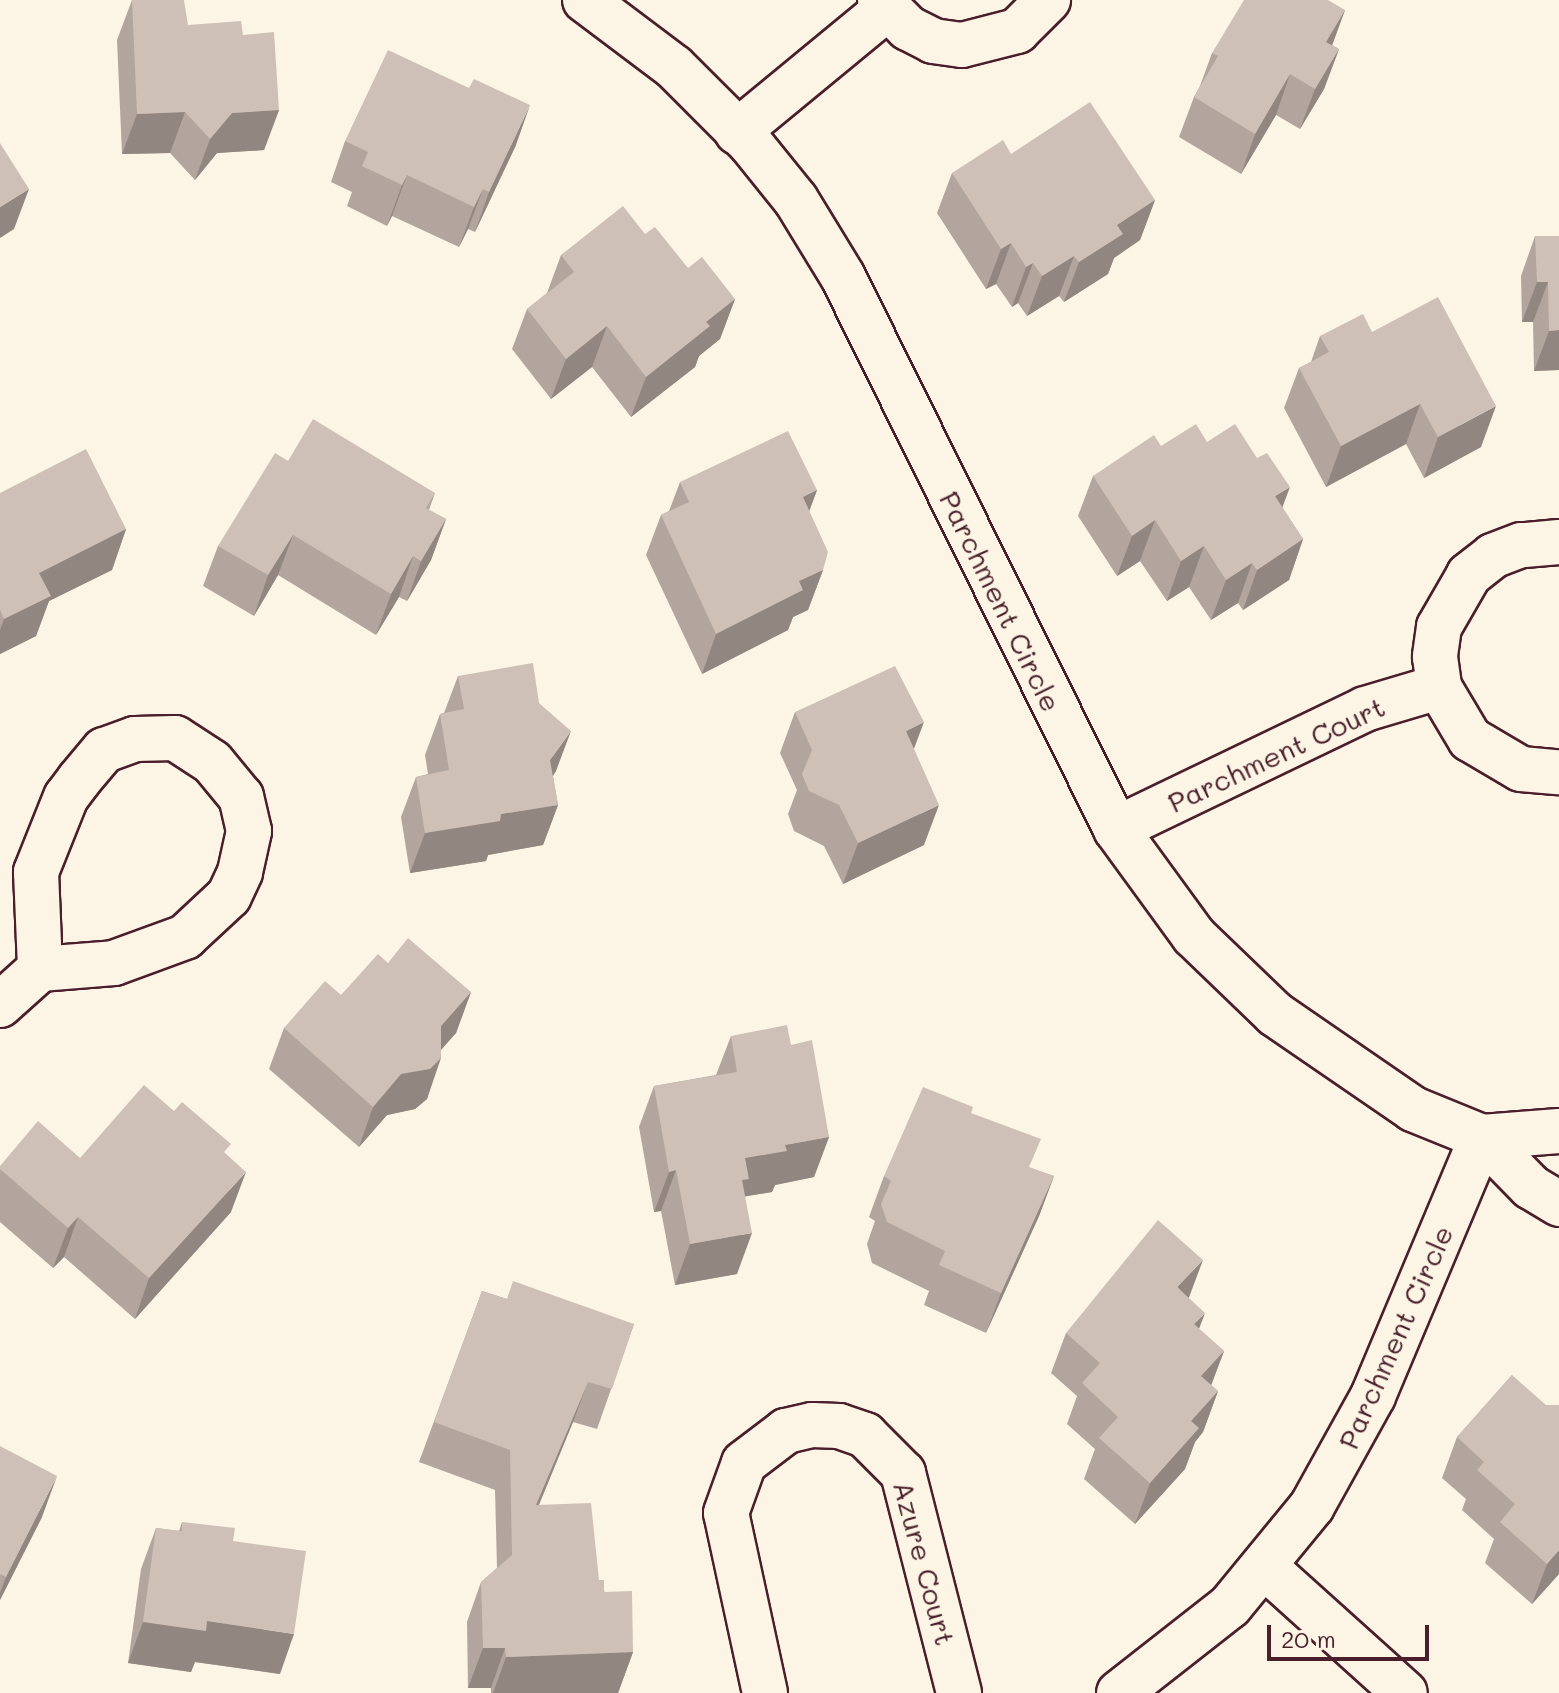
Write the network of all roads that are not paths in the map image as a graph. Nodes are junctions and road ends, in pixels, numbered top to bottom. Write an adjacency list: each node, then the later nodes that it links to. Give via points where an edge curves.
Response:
1 (585, 0): 4 (street, Parchment Circle, via 674,67)
2 (1048, 0): 3 (street, via 1017,31 962,45 933,41)
3 (883, 5): 4 (street)
4 (737, 132): 8 (street, Parchment Circle, via 796,200 843,277)
5 (1559, 542): 6 (street, via 1521,545 1493,556 1469,575 1439,627)
6 (1439, 687): 7 (street, via 1470,739 1493,757 1521,769); 8 (street, Parchment Court, via 1365,709)
7 (1559, 772)
8 (1116, 829): 12 (street, Parchment Circle, via 1194,936 1275,1014 1413,1109)
9 (40, 969): 9 (street, via 137,957 185,937 229,896 249,831 241,797 212,762 175,738 135,739 104,750 66,797 36,872); 10 (street)
10 (0, 1005)
11 (1559, 1131): 12 (street, Parchment Circle)
12 (1482, 1137): 13 (street, Parchment Circle, via 1531,1187); 14 (street, Parchment Circle, via 1373,1396 1312,1506)
13 (1559, 1204)
14 (1265, 1567): 17 (street, Parchment Circle, via 1230,1606); 18 (street)
15 (765, 1693): 16 (street, Azure Court, via 726,1513 732,1487 753,1454 786,1431 812,1425 839,1426 865,1435 903,1473)
16 (959, 1693)
17 (1119, 1693)
18 (1405, 1693)

